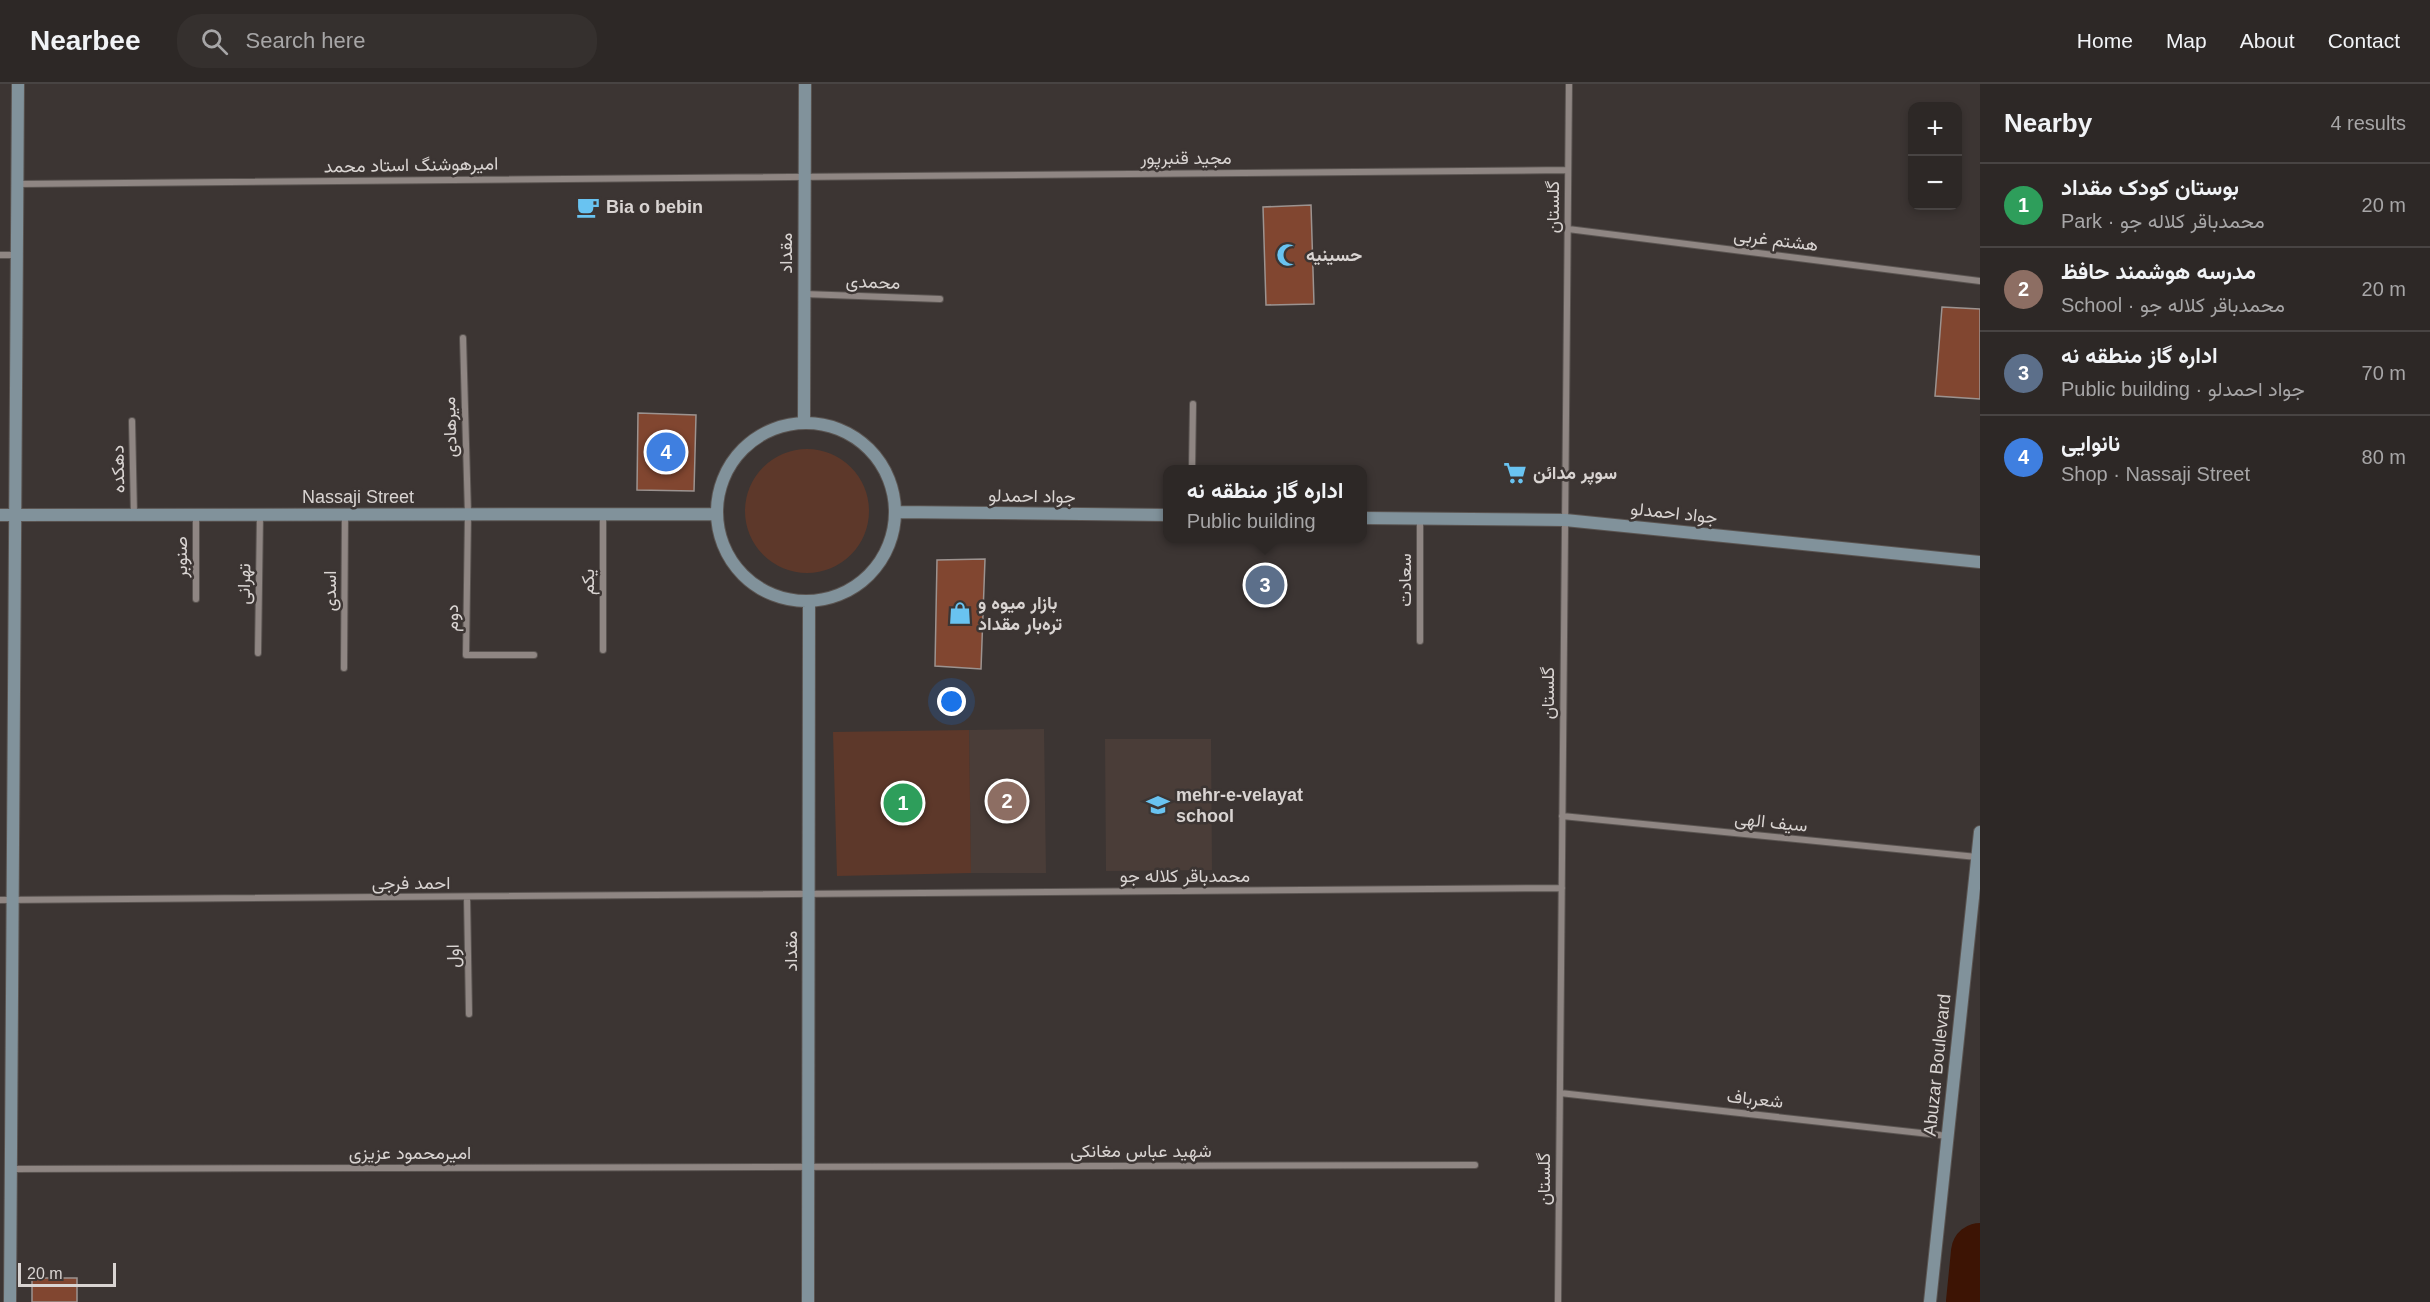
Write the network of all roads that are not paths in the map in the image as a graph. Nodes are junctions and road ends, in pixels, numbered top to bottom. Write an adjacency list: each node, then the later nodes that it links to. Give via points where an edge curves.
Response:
1 (18, 84): 6 (street)
2 (805, 84): 5 (street, مقداد)
3 (1569, 84): 4 (street, گلستان)
4 (1568, 170): 5 (street, مجید قنبرپور); 7 (street, گلستان)
5 (805, 177): 6 (street, امیرهوشنگ استاد محمد); 11 (street, مقداد)
6 (18, 184): 9 (street)
7 (1568, 229): 10 (street, هشتم غربی); 31 (street, گلستان)
8 (0, 255): 9 (street)
9 (17, 255): 24 (street)
10 (1980, 281)
11 (804, 294): 12 (street, محمدی); 16 (street, مقداد)
12 (940, 299)
13 (463, 338): 20 (street, میرهادی)
14 (1193, 404): 17 (street)
15 (132, 421): 25 (street, دهکده)
16 (804, 423): 18 (street, via 832,427 858,439 878,459 892,485); 22 (street, via 777,428 752,441 733,461 721,486)
17 (1192, 465)
18 (896, 513): 28 (street, جواد احمدلو); 34 (street, via 892,540 879,564 860,583 836,596)
19 (345, 514): 20 (street, Nassaji Street); 27 (street, Nassaji Street); 39 (street, اسدی)
20 (468, 514): 21 (street, Nassaji Street); 38 (street, دوم, via 466,655)
21 (603, 514): 22 (street, Nassaji Street); 36 (street, یکم)
22 (717, 514): 34 (street, via 722,541 735,566 756,585 781,597)
23 (0, 515): 24 (street, Nassaji Street)
24 (15, 515): 25 (street, Nassaji Street); 46 (street)
25 (134, 515): 26 (street, Nassaji Street)
26 (196, 515): 27 (street, Nassaji Street); 33 (street, صنوبر)
27 (260, 515): 37 (street, تهرانی)
28 (1163, 515)
29 (1367, 518): 30 (street, جواد احمدلو)
30 (1420, 518): 31 (street, جواد احمدلو); 35 (street, سعادت)
31 (1565, 520): 32 (street, جواد احمدلو); 40 (street, گلستان)
32 (1980, 562)
33 (196, 599)
34 (809, 601): 44 (street, مقداد)
35 (1420, 641)
36 (603, 650)
37 (258, 653)
38 (534, 655)
39 (344, 668)
40 (1562, 816): 42 (street, سیف الهی); 43 (street, گلستان)
41 (1980, 832): 42 (street, Abuzar Boulevard)
42 (1977, 857): 49 (street, Abuzar Boulevard)
43 (1562, 888): 44 (street, محمدباقر کلاله جو); 48 (street, گلستان)
44 (809, 894): 45 (street, احمد فرجی); 51 (street, مقداد)
45 (467, 897): 46 (street, احمد فرجی); 47 (street, اول)
46 (6, 900): 52 (street)
47 (469, 1014)
48 (1560, 1093): 49 (street, شعرباف); 56 (street, گلستان)
49 (1948, 1136): 57 (street, Abuzar Boulevard)
50 (1475, 1165): 51 (street, شهید عباس مغانکی)
51 (808, 1167): 52 (street, امیرمحمود عزیزی); 55 (street, مقداد)
52 (11, 1169): 53 (street)
53 (5, 1277): 54 (street)
54 (10, 1302)
55 (808, 1302)
56 (1558, 1302)
57 (1930, 1302)

